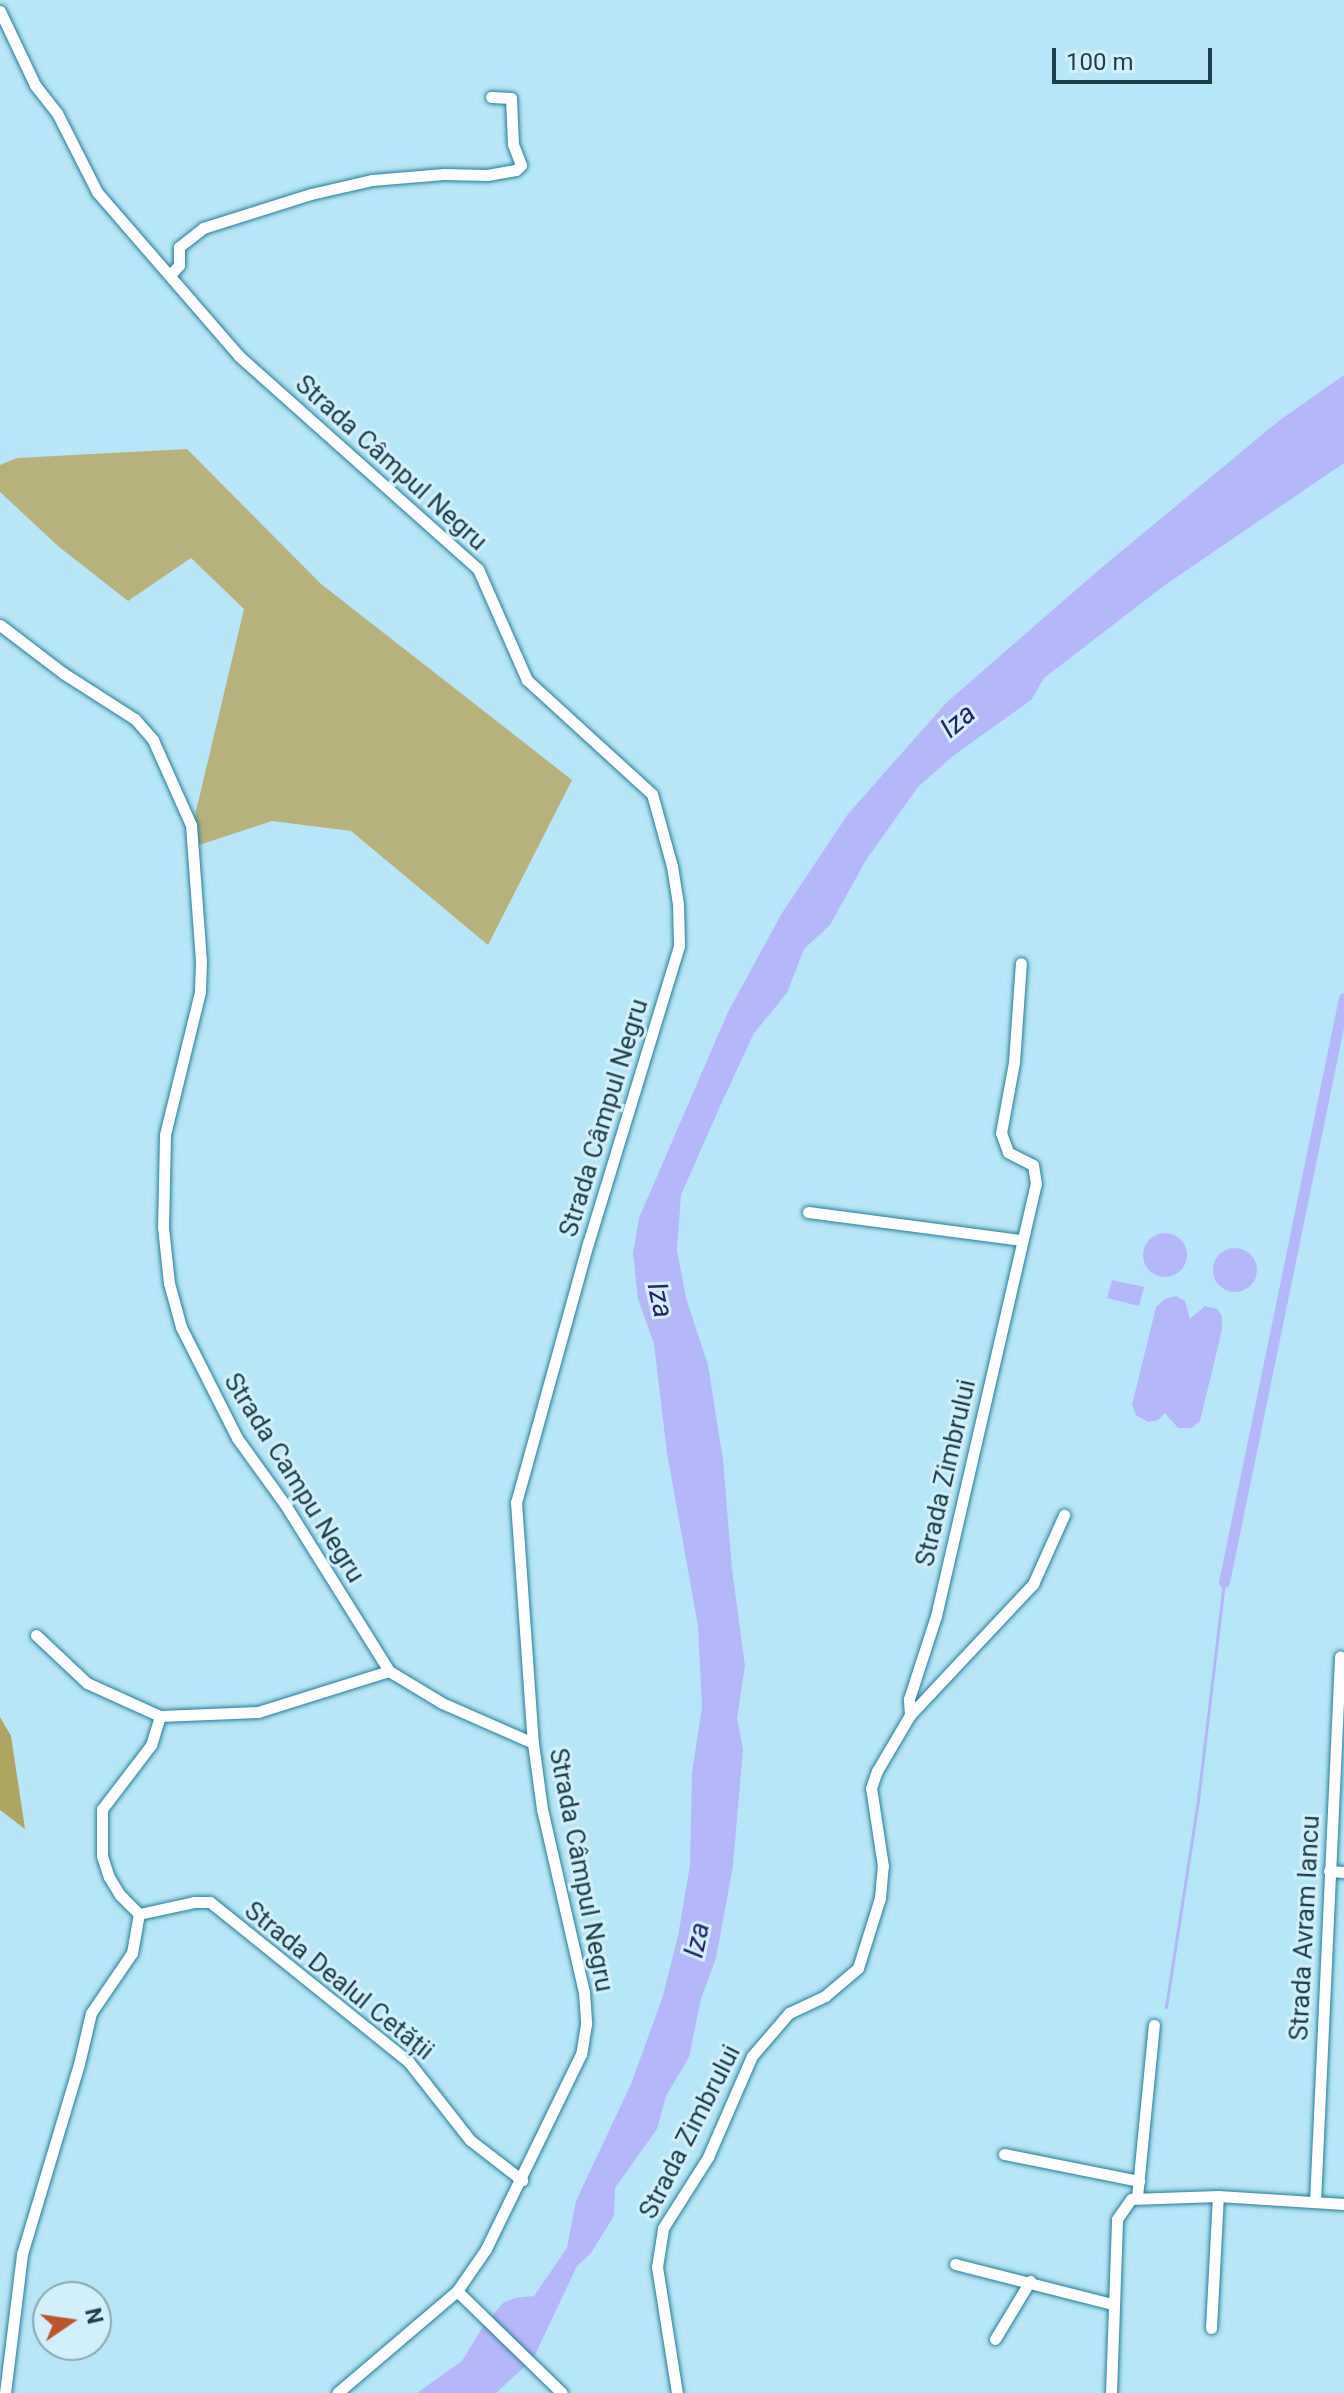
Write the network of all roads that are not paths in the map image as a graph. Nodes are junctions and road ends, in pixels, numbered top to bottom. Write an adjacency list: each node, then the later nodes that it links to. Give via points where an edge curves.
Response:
1 (0, 11): 3 (street, Strada Câmpul Negru, via 35,85 57,113 97,192)
2 (491, 97): 3 (street, via 511,98 513,144 521,165 516,170 372,180 311,194 203,228 179,247 179,265)
3 (171, 274): 14 (street, Strada Câmpul Negru, via 239,356 478,569 527,680 652,794 672,866 679,946 516,1502)
4 (0, 625): 11 (street, Strada Campu Negru, via 135,719 153,740 191,825 200,977 165,1135 163,1227 169,1283 181,1327 237,1438)
5 (1021, 963): 7 (street, Strada Zimbrului, via 1014,1062 1001,1133 1008,1152 1033,1165 1036,1174)
6 (808, 1212): 7 (street)
7 (1022, 1240): 12 (street, Strada Zimbrului, via 936,1616 909,1699)
8 (1064, 1515): 12 (street, Strada Zimbrului, via 1033,1584)
9 (36, 1635): 13 (street, via 87,1683)
10 (1340, 1657): 15 (street, Strada Avram Iancu)
11 (389, 1671): 13 (street, via 258,1712); 14 (street, Strada Campu Negru, via 442,1703)
12 (910, 1715): 35 (street, Strada Zimbrului, via 871,1788 883,1866 865,1955 832,1991 789,2013 752,2056 708,2157 663,2228 659,2283)
13 (160, 1716): 17 (street, via 151,1745 102,1809 102,1856 109,1877)
14 (533, 1743): 20 (street, Strada Câmpul Negru, via 586,2024 576,2071)
15 (1329, 1871): 16 (street); 24 (street, Strada Avram Iancu)
16 (1344, 1872)
17 (139, 1914): 20 (street, Strada Dealul Cetății, via 210,1902 408,2061 470,2140); 32 (street, via 132,1953 91,2013 22,2254)
18 (1154, 2025): 21 (street)
19 (1004, 2154): 21 (street)
20 (522, 2180): 28 (street, Strada Câmpul Negru)
21 (1139, 2181): 23 (street)
22 (1218, 2196): 23 (street); 24 (street); 30 (street)
23 (1137, 2197): 29 (street, via 1117,2219)
24 (1315, 2202): 25 (street)
25 (1344, 2204)
26 (955, 2264): 27 (street)
27 (1030, 2281): 29 (street); 31 (street)
28 (457, 2291): 33 (street, Strada Câmpul Negru); 34 (street)
29 (1112, 2304): 36 (street)
30 (1211, 2328)
31 (995, 2339)
32 (5, 2393)
33 (337, 2393)
34 (562, 2393)
35 (677, 2393)
36 (1111, 2393)

